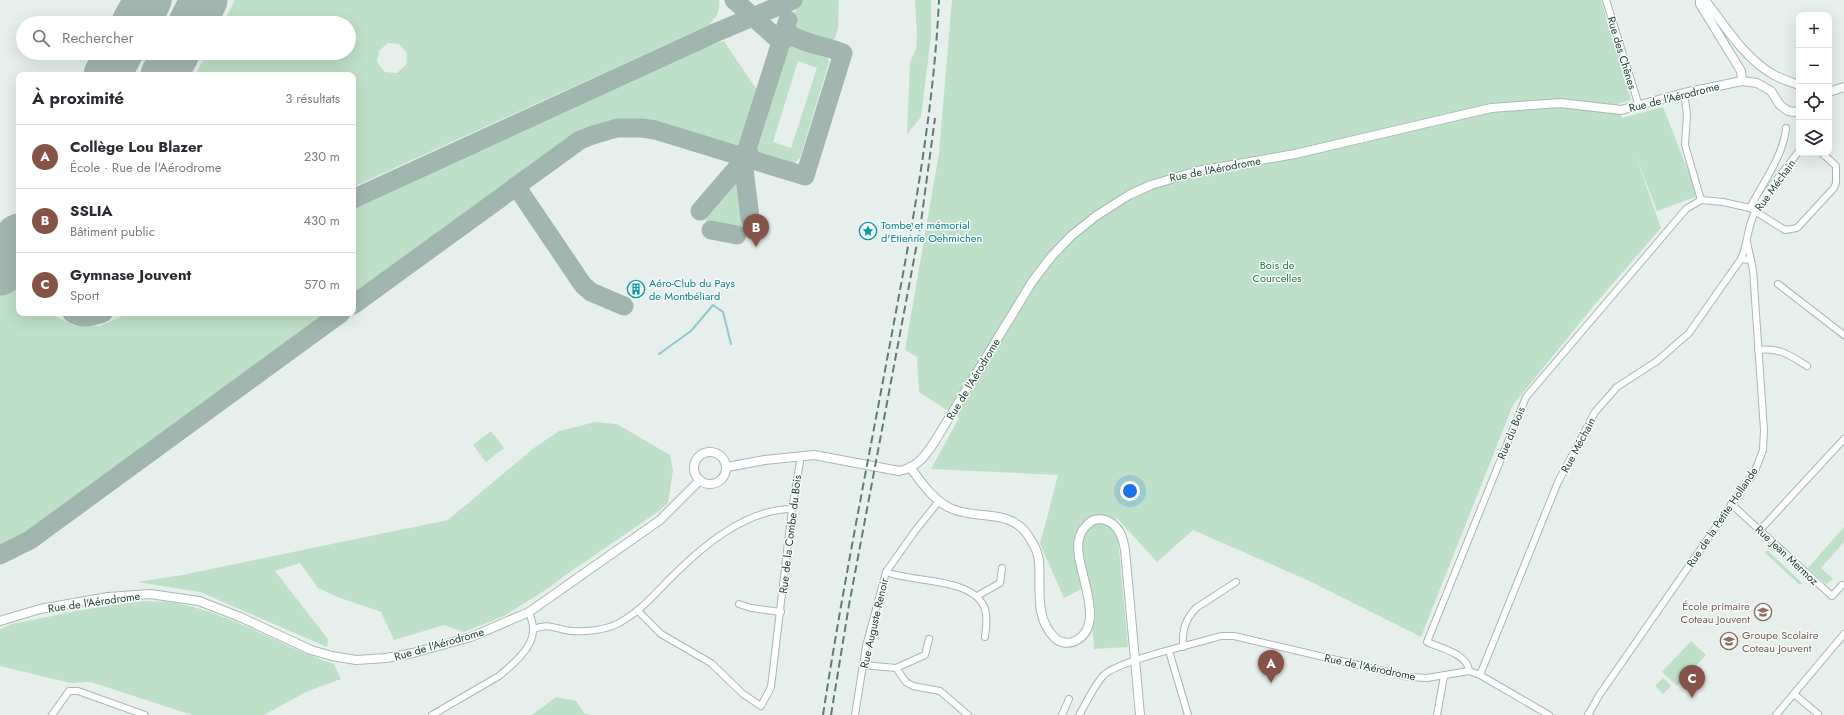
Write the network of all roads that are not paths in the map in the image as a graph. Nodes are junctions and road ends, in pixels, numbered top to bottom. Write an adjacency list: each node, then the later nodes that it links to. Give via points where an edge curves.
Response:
1 (1606, 0): 9 (street, Rue des Chênes)
2 (1700, 0): 4 (street, via 1700,4 1741,71)
3 (1705, 0): 5 (street, via 1751,57 1773,74)
4 (1742, 81): 8 (street, Rue de l'Aérodrome); 10 (street, Rue de l'Aérodrome, via 1757,83 1771,91 1780,105)
5 (1796, 85)
6 (1844, 87): 7 (street)
7 (1832, 90)
8 (1684, 93): 9 (street, Rue de l'Aérodrome); 14 (street, via 1687,114 1685,145)
9 (1639, 106): 26 (street, Rue de l'Aérodrome, via 1620,110 1560,103 1491,108 1295,154 1174,176 1134,192 1083,226 1051,257 1028,288 935,441 922,459)
10 (1796, 113)
11 (1786, 128): 15 (street, Rue Méchain, via 1780,153)
12 (1796, 155): 15 (street, Rue Méchain)
13 (1825, 156): 15 (street, via 1836,166 1836,183 1821,203 1796,228 1785,230)
14 (1701, 200): 15 (street, via 1723,202); 51 (street, Rue du Bois, via 1681,215 1521,406 1427,642 1462,658)
15 (1752, 210): 16 (street, Rue Méchain)
16 (1747, 242): 17 (street, Rue Méchain); 18 (street, Rue de la Petite Hollande)
17 (1741, 259): 18 (street); 52 (street, Rue Méchain, via 1689,333 1657,361 1617,387 1595,412 1558,482)
18 (1751, 260): 21 (street, Rue de la Petite Hollande)
19 (1778, 284): 20 (street)
20 (1844, 335)
21 (1758, 350): 22 (street, via 1779,350); 29 (street, Rue de la Petite Hollande, via 1763,450 1755,470)
22 (1807, 366)
23 (1844, 439): 31 (street)
24 (801, 456): 25 (street); 26 (street, via 822,456 899,471); 30 (street, Rue de la Combe du Bois)
25 (726, 467): 27 (street, via 720,481 710,484); 27 (street, via 724,458 716,452 703,453 694,466)
26 (910, 467): 28 (street)
27 (700, 480): 39 (street, Rue de l'Aérodrome, via 660,520)
28 (939, 501): 33 (street, Rue Auguste Renoir, via 914,531); 48 (street, via 956,510 1009,519 1027,532 1039,560 1044,625 1058,641 1075,641 1090,620 1078,539 1089,522 1097,519 1114,524 1121,532 1125,550)
29 (1731, 504): 31 (street, Rue Jean Mermoz); 68 (street, Rue de la Petite Hollande)
30 (792, 509): 38 (street, via 777,509 764,513 740,524 706,546 681,567); 40 (street, Rue de la Combe du Bois)
31 (1760, 530): 35 (street, Rue Jean Mermoz, via 1832,596)
32 (1002, 568): 36 (street, via 1000,583)
33 (886, 572): 36 (street, via 962,588); 49 (street, Rue Auguste Renoir)
34 (1236, 582): 46 (street, via 1196,608 1182,632)
35 (1843, 585)
36 (977, 596): 44 (street, via 985,609 987,620)
37 (739, 604): 40 (street)
38 (638, 611): 40 (street, Rue de la Combe du Bois, via 661,634 711,663 743,694 762,706 770,687); 42 (street, via 616,625 595,630 571,631 543,625)
39 (529, 612): 41 (street, Rue de l'Aérodrome, via 471,637 413,653 356,660 311,650 216,607 175,596 150,594 108,598 40,610); 42 (street)
40 (781, 612)
41 (0, 621)
42 (534, 629): 59 (street, via 525,650 499,676)
43 (1844, 634): 54 (street)
44 (984, 636)
45 (929, 639): 50 (street, via 925,655)
46 (1183, 647): 47 (street, Rue de l'Aérodrome); 53 (street, Rue de l'Aérodrome, via 1221,636 1234,636 1409,677)
47 (1169, 651): 48 (street, Rue de l'Aérodrome); 65 (street)
48 (1136, 660): 63 (street, Rue de l'Aérodrome, via 1104,675); 64 (street)
49 (863, 665): 50 (street); 60 (street, Rue Auguste Renoir)
50 (896, 668): 61 (street, via 906,682 913,686 940,691)
51 (1469, 671): 52 (street); 53 (street, Rue de l'Aérodrome)
52 (1480, 675): 67 (street)
53 (1444, 676): 66 (street)
54 (1794, 694): 56 (street); 69 (street)
55 (1069, 699): 62 (street)
56 (1818, 714)
57 (52, 715): 58 (street, via 69,691 78,691)
58 (145, 715)
59 (432, 715)
60 (855, 715)
61 (968, 715)
62 (1062, 715)
63 (1079, 715)
64 (1140, 715)
65 (1188, 715)
66 (1437, 715)
67 (1549, 715)
68 (1588, 715)
69 (1776, 715)

